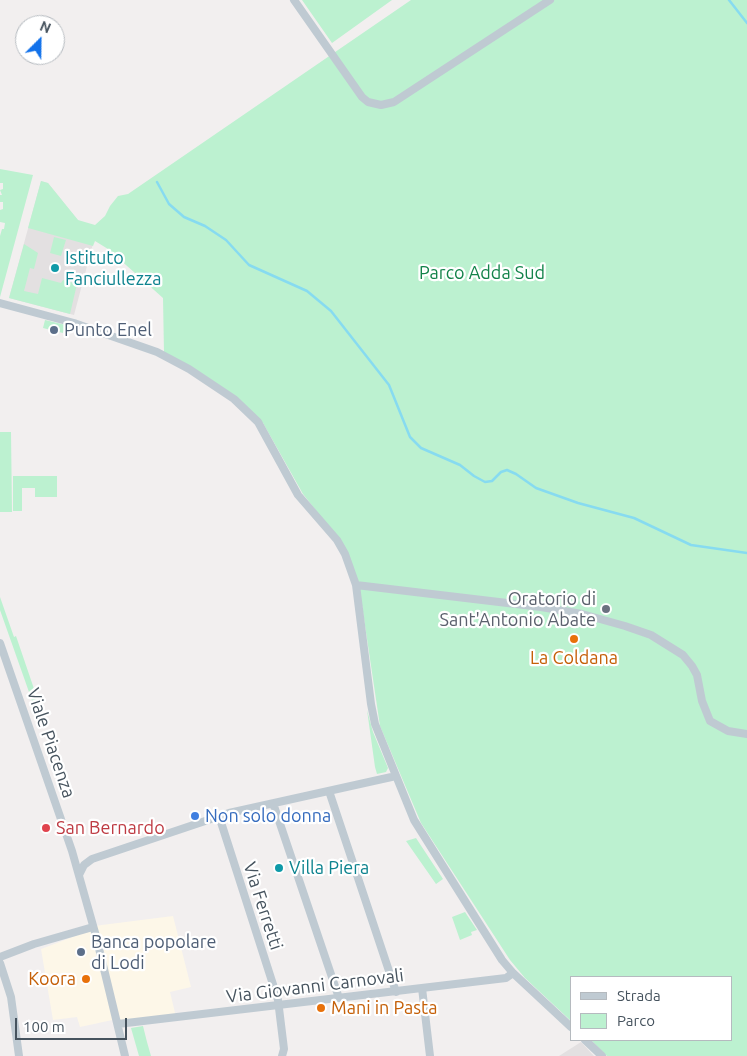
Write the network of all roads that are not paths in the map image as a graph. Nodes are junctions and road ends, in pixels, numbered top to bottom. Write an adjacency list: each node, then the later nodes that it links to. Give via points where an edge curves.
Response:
1 (294, 0): 2 (street, via 362,97 381,105 394,102)
2 (550, 0)
3 (0, 302): 4 (street, via 157,352 189,368 240,404 263,430 298,494 346,554)
4 (356, 585): 6 (street, via 541,607 582,614 651,635 682,655 692,666 710,721 728,731); 7 (street, via 373,715)
5 (0, 643): 11 (street, Viale Piacenza)
6 (747, 734)
7 (396, 776): 8 (street); 17 (street, via 420,832)
8 (329, 791): 9 (street); 19 (street)
9 (273, 803): 10 (street); 20 (street)
10 (219, 816): 12 (street); 21 (street, Via Ferretti)
11 (72, 851): 12 (street); 13 (street, Viale Piacenza)
12 (92, 858): 13 (street)
13 (79, 875): 14 (street, Viale Piacenza)
14 (93, 928): 15 (street); 22 (street, Viale Piacenza)
15 (0, 957)
16 (0, 963): 25 (street, via 11,997)
17 (513, 973): 18 (street, Via Giovanni Carnovali, via 506,978); 23 (street)
18 (422, 988): 19 (street, Via Giovanni Carnovali); 28 (street)
19 (396, 992): 20 (street, Via Giovanni Carnovali)
20 (338, 998): 21 (street, Via Giovanni Carnovali)
21 (279, 1005): 22 (street, Via Giovanni Carnovali); 27 (street, Via Ferretti)
22 (118, 1024): 26 (street, Viale Piacenza)
23 (570, 1025)
24 (586, 1041): 29 (street)
25 (19, 1056)
26 (125, 1056)
27 (282, 1056)
28 (430, 1056)
29 (602, 1056)

